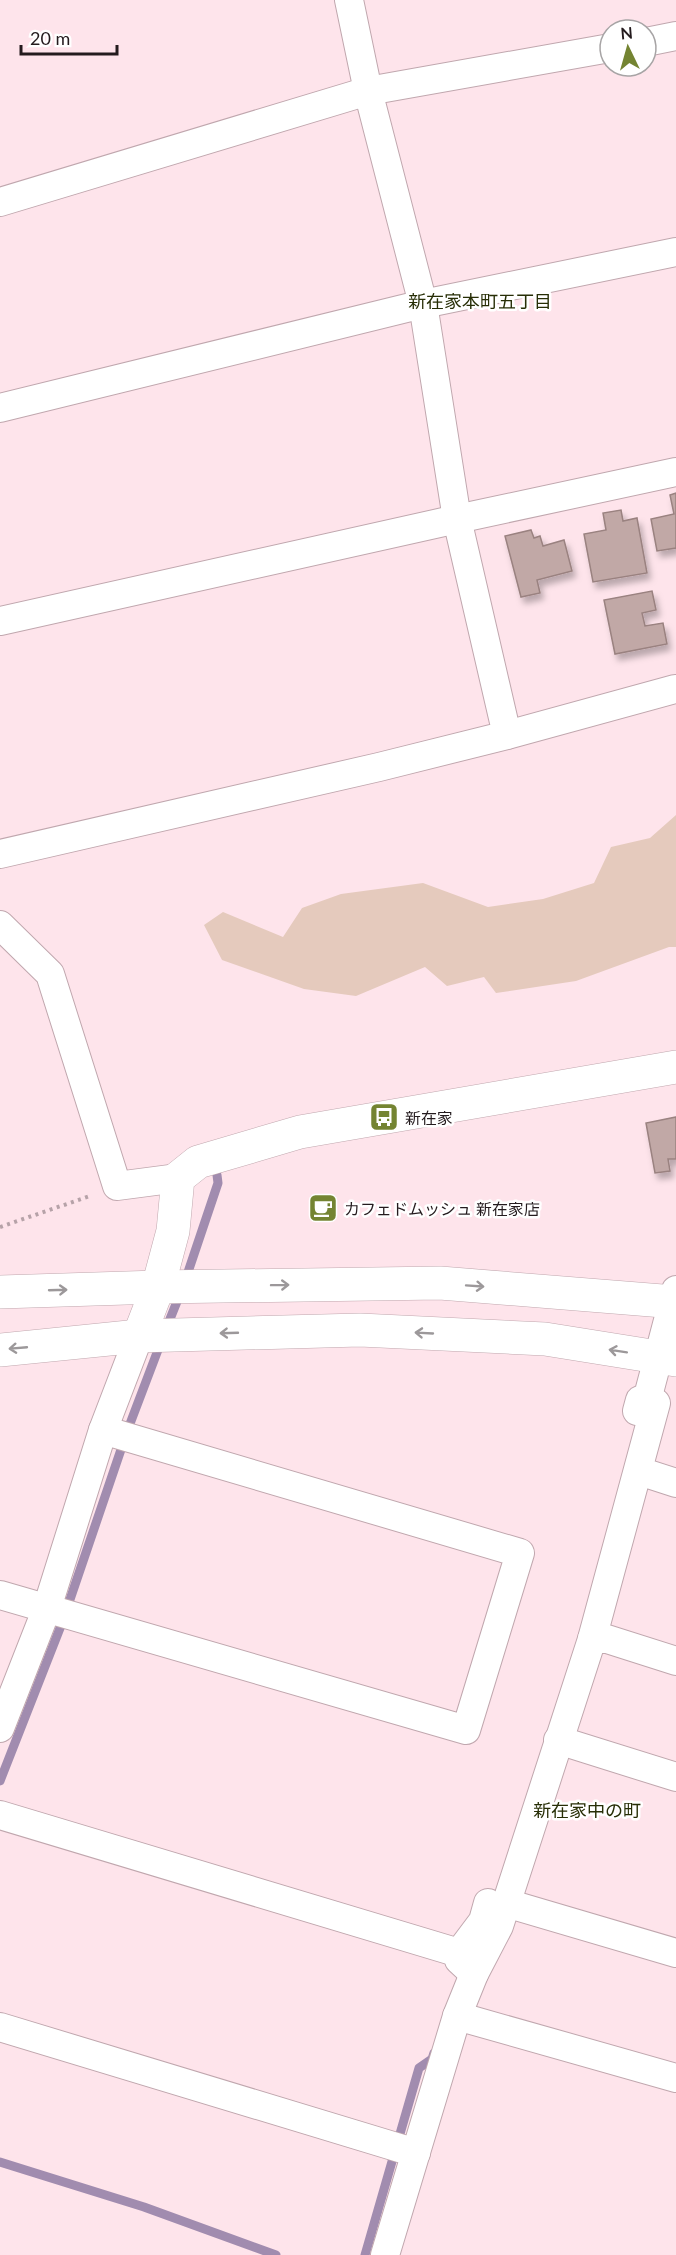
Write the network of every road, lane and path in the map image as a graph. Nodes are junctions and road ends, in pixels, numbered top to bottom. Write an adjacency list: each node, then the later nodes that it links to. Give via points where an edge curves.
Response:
1 (349, 0): 5 (street)
2 (676, 36): 3 (street)
3 (658, 40)
4 (598, 50): 5 (street)
5 (368, 91): 6 (street); 8 (street)
6 (0, 202)
7 (676, 252): 8 (street)
8 (423, 304): 9 (street); 11 (street)
9 (0, 408)
10 (676, 472): 11 (street)
11 (457, 519): 12 (street); 14 (street)
12 (0, 621)
13 (675, 689): 14 (street)
14 (507, 735): 15 (street)
15 (0, 854)
16 (0, 925): 19 (street, via 50,974)
17 (676, 1067): 18 (street, via 300,1131 198,1162)
18 (178, 1178): 19 (street); 21 (street, via 173,1231)
19 (117, 1186): 20 (path)
20 (0, 1227)
21 (158, 1287): 22 (street, one-way to 21); 23 (street, one-way to 23, via 440,1284); 24 (street)
22 (0, 1292)
23 (675, 1298): 26 (street)
24 (139, 1336): 25 (street, one-way to 25); 26 (street, one-way to 24, via 544,1339 372,1330); 28 (street)
25 (0, 1350)
26 (667, 1358): 27 (street)
27 (647, 1400): 29 (street, via 656,1403); 41 (street, via 640,1400 601,1555 483,1921)
28 (103, 1430): 32 (street); 32 (street, via 520,1553 466,1730)
29 (639, 1471): 30 (street); 33 (street)
30 (676, 1483)
31 (0, 1595): 32 (street)
32 (59, 1612): 35 (street)
33 (592, 1639): 34 (street, via 607,1639); 36 (street)
34 (676, 1661)
35 (0, 1728)
36 (558, 1740): 37 (street); 39 (street)
37 (676, 1777)
38 (0, 1815): 41 (street)
39 (506, 1903): 40 (street); 41 (street, via 499,1926)
40 (676, 1953)
41 (465, 1965): 42 (street)
42 (457, 2016): 44 (street); 45 (street)
43 (0, 2027): 45 (street)
44 (676, 2078)
45 (401, 2149): 46 (street)
46 (385, 2255)

